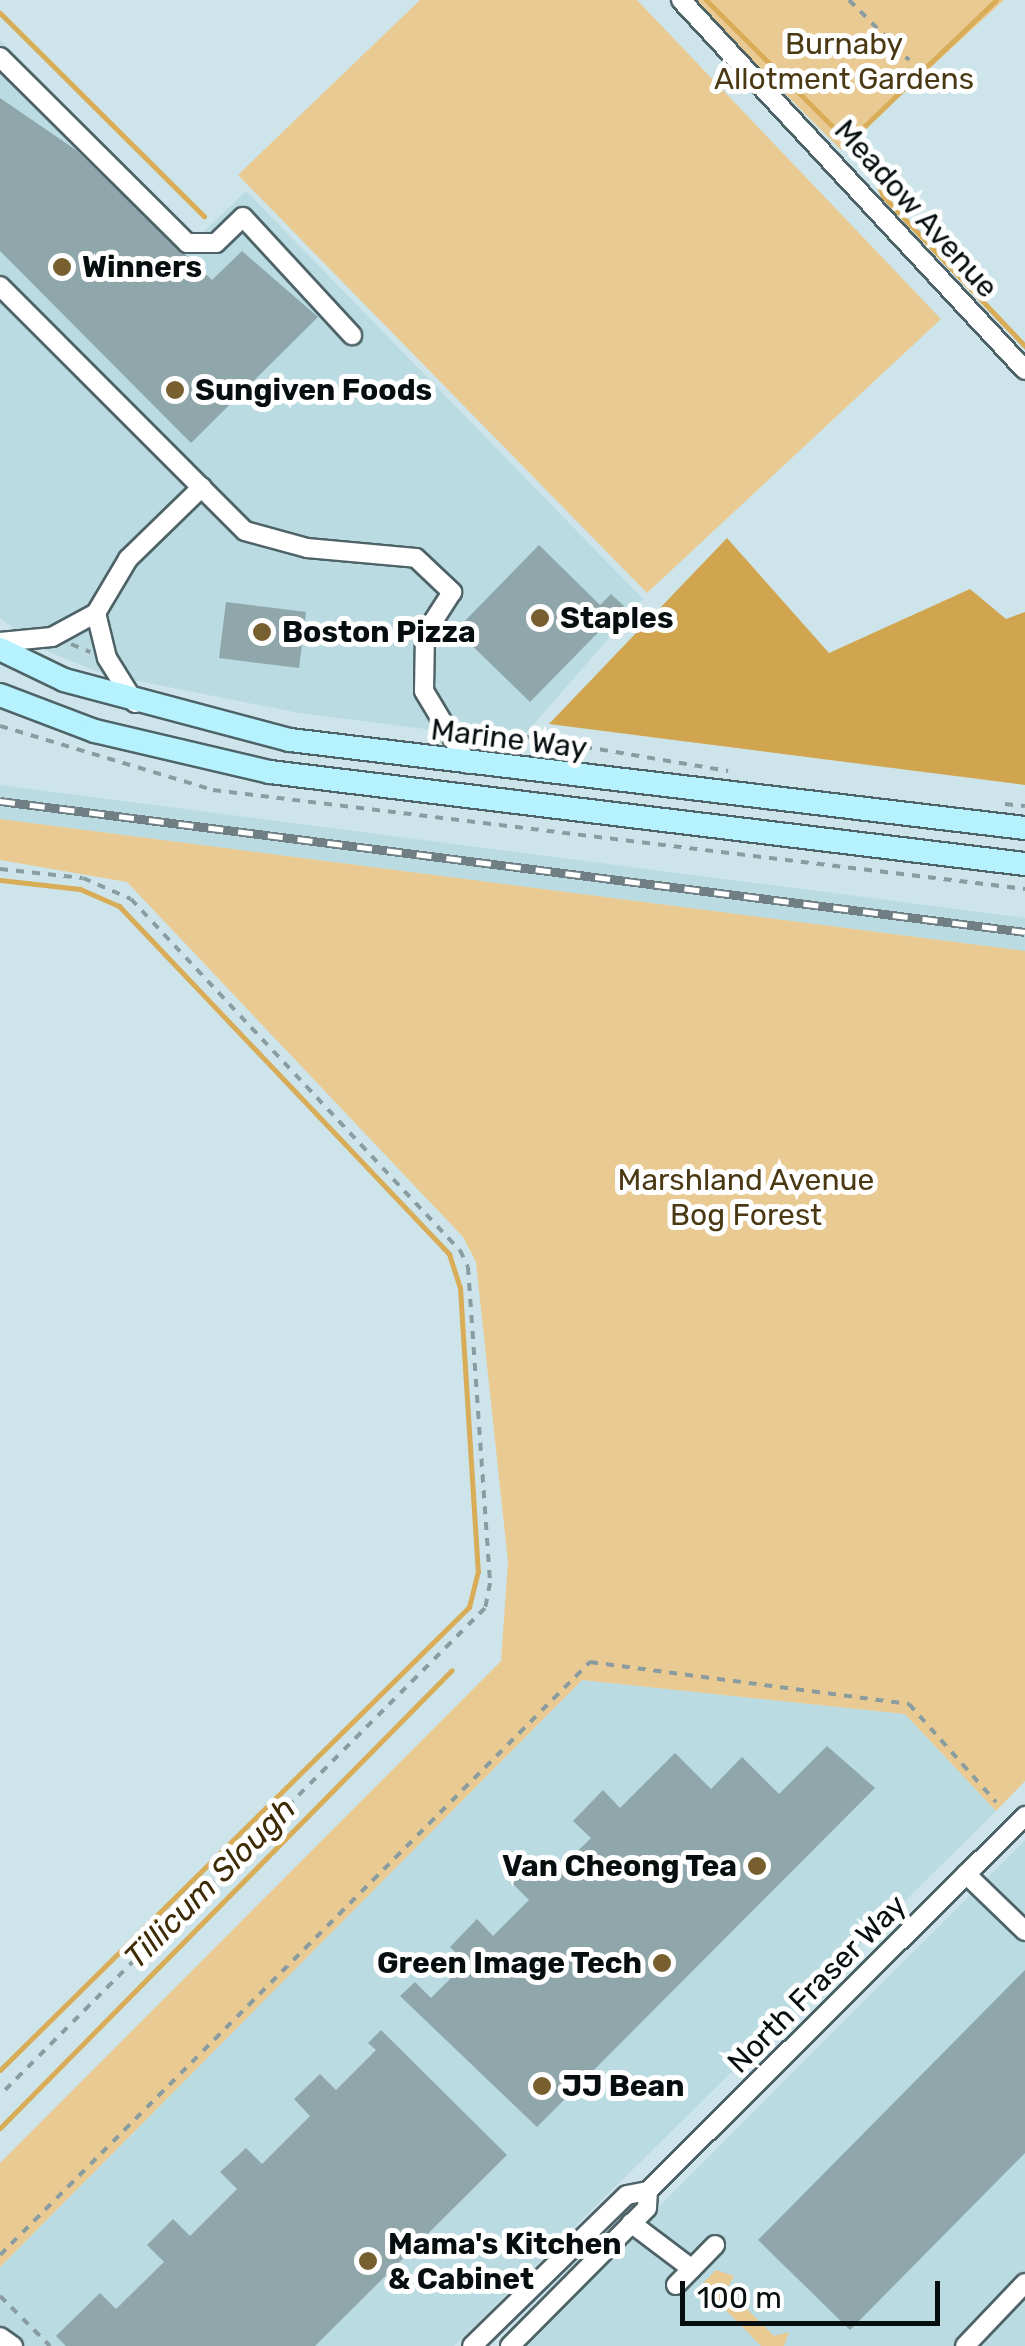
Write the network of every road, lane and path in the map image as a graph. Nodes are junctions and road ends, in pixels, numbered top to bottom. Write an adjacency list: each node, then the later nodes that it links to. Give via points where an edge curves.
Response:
1 (681, 0): 9 (street, Meadow Avenue)
2 (849, 0): 4 (path)
3 (861, 0): 4 (path)
4 (855, 6): 6 (path)
5 (0, 57): 8 (street, via 187,243 216,243 243,216)
6 (909, 60)
7 (0, 286): 10 (street)
8 (352, 335)
9 (1025, 370)
10 (202, 487): 11 (street, via 128,559); 20 (street, via 245,531 307,548 416,558 452,592 425,634 424,691)
11 (96, 612): 13 (street, via 52,636); 17 (street, via 106,658)
12 (64, 641): 15 (path)
13 (0, 642)
14 (0, 649): 17 (main road, Marine Way)
15 (94, 654)
16 (0, 695): 25 (main road, Marine Way, via 186,757 270,772)
17 (135, 702): 20 (main road, Marine Way, via 290,740)
18 (0, 726): 27 (path, via 212,790)
19 (521, 736): 21 (path)
20 (468, 764): 24 (main road, Marine Way)
21 (740, 773)
22 (988, 802): 23 (path)
23 (1025, 806)
24 (1025, 828)
25 (1025, 864)
26 (0, 870): 32 (path, via 83,878 131,898 460,1250 490,1583 486,1608)
27 (1025, 889)
28 (996, 1802): 36 (path, via 909,1704 590,1662)
29 (1025, 1816): 30 (street, North Fraser Way)
30 (966, 1874): 31 (street); 33 (street, North Fraser Way)
31 (1025, 1931)
32 (0, 2095)
33 (648, 2191): 34 (street, North Fraser Way); 44 (street, North Fraser Way, via 626,2195)
34 (631, 2223): 37 (street); 45 (street, North Fraser Way)
35 (715, 2245): 37 (street)
36 (0, 2255)
37 (692, 2269): 39 (street)
38 (1025, 2283): 46 (street)
39 (676, 2284)
40 (0, 2296): 43 (path)
41 (0, 2337): 42 (street)
42 (13, 2346)
43 (50, 2346)
44 (472, 2346)
45 (510, 2346)
46 (965, 2346)

